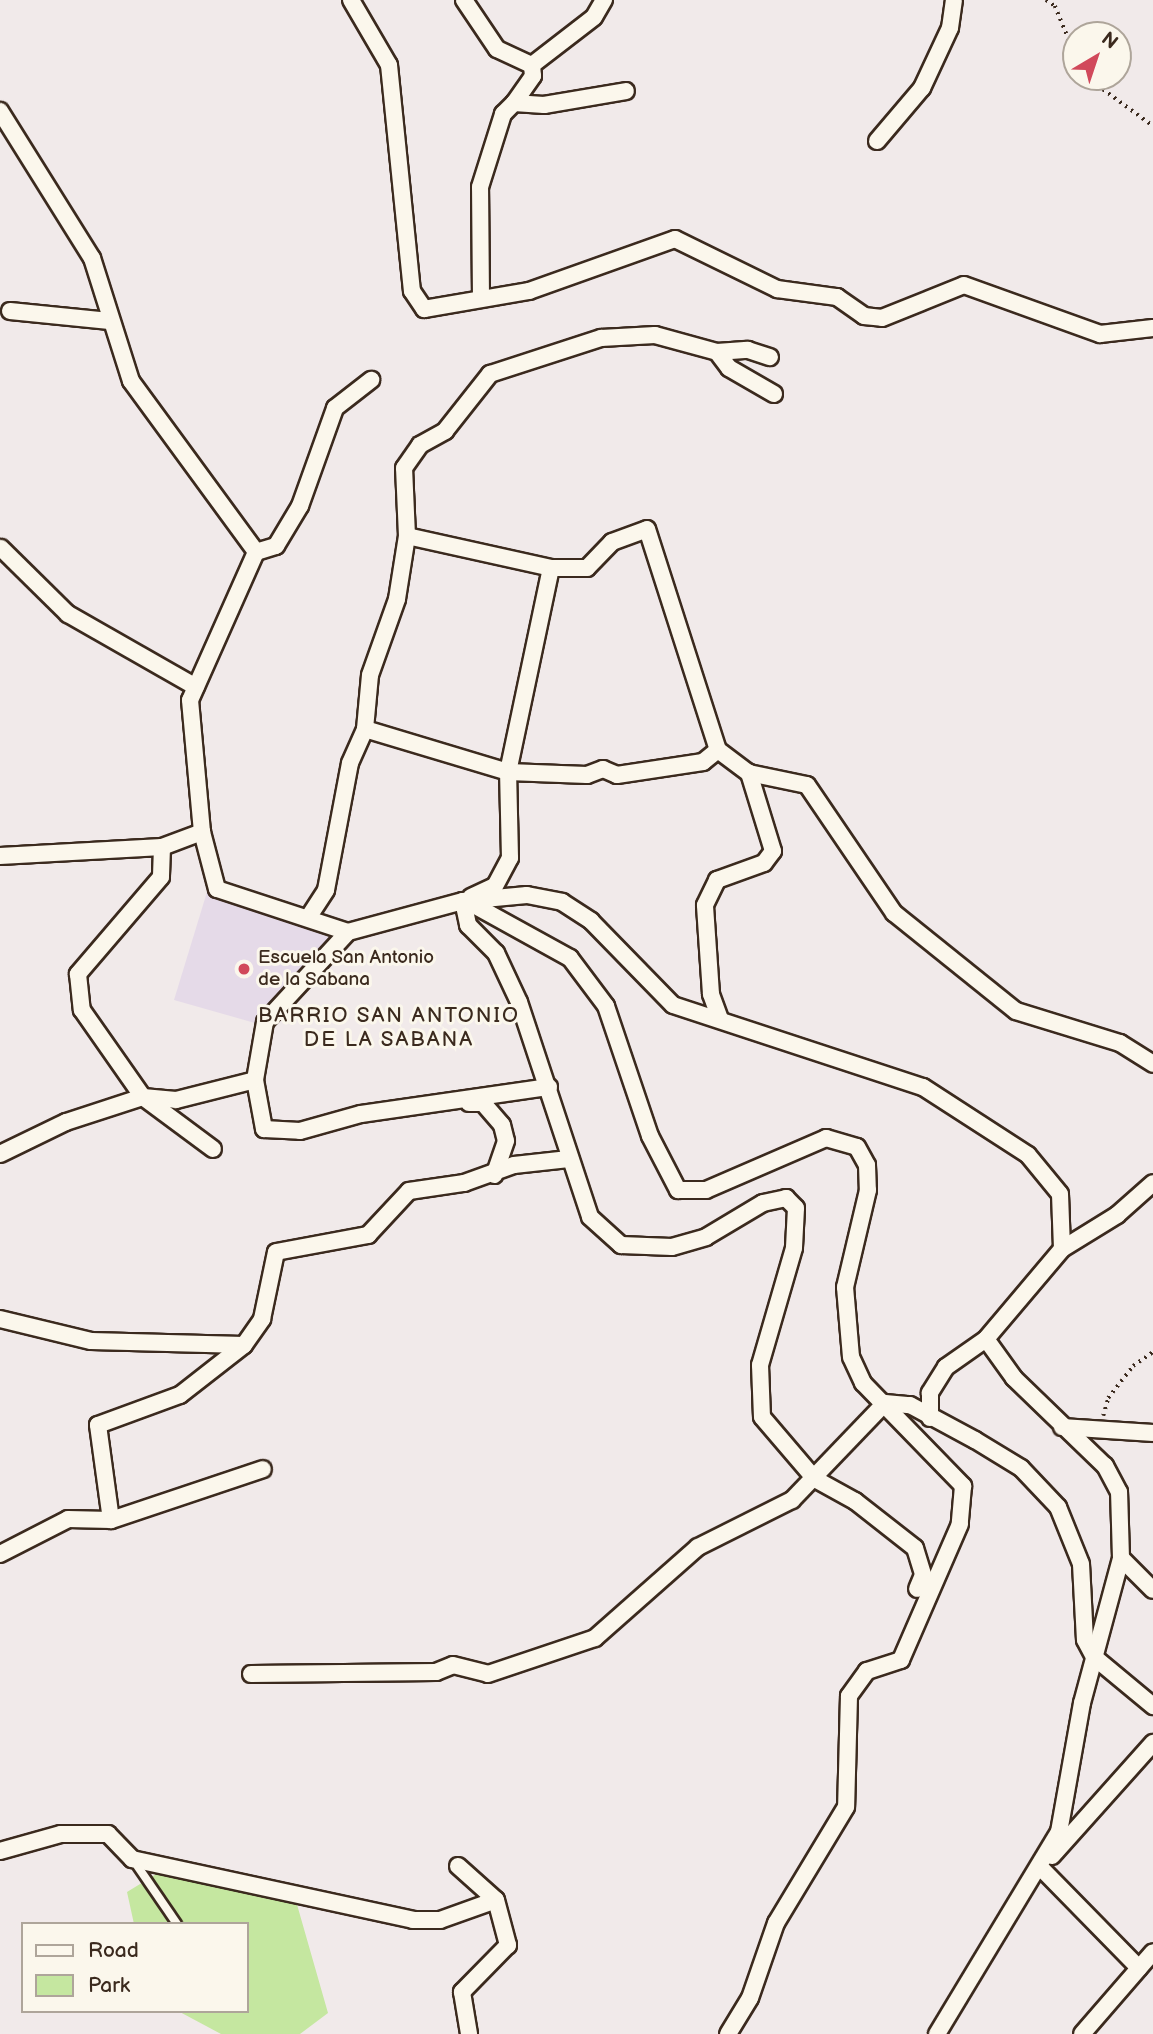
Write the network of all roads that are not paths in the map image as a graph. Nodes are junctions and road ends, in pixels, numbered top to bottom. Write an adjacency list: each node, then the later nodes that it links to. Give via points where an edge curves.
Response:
1 (351, 0): 10 (street, via 389,65 417,303 433,310)
2 (464, 0): 5 (street, via 496,48)
3 (604, 0): 5 (street, via 594,18)
4 (954, 0): 9 (street, via 950,28 922,88)
5 (532, 65): 7 (street, via 533,76)
6 (626, 91): 7 (street, via 544,105)
7 (514, 103): 10 (street, via 503,114 480,187)
8 (0, 111): 12 (street, via 92,258)
9 (877, 141)
10 (481, 298): 13 (street, via 529,291 675,239 766,285 837,296 864,316 881,318 964,285 1100,334)
11 (10, 311): 12 (street)
12 (110, 321): 20 (street, via 131,381)
13 (1153, 328)
14 (717, 352): 15 (street, via 748,350); 17 (street, via 729,368); 18 (street, via 624,333 490,374 445,431 420,445 404,468)
15 (770, 357)
16 (371, 380): 20 (street, via 335,408 300,506 276,546)
17 (774, 394)
18 (407, 536): 21 (street); 23 (street, via 386,644 370,675)
19 (1, 548): 22 (street, via 68,614)
20 (256, 552): 22 (street)
21 (551, 568): 24 (street, via 587,568 612,542 646,529); 25 (street)
22 (196, 687): 27 (street, via 190,700)
23 (365, 729): 25 (street); 31 (street, via 349,762 326,891)
24 (718, 750): 25 (street, via 704,762 617,775 603,769 587,775); 26 (street)
25 (508, 772): 30 (street, via 510,858 495,886)
26 (749, 773): 33 (street, via 773,851 764,863 718,880 705,905 711,994); 34 (street, via 807,785 894,913 1016,1011 1120,1044)
27 (202, 832): 28 (street); 31 (street, via 218,889)
28 (162, 847): 29 (street); 37 (street, via 161,877 78,974 82,1010)
29 (0, 856)
30 (463, 901): 32 (street); 33 (street, via 527,895 562,902 591,921 673,1005); 36 (street, via 468,925 496,953 519,1002); 48 (street, via 530,931 577,967 606,1006 650,1136 678,1190 706,1190 826,1138 857,1147 867,1165 868,1190 849,1263 846,1331 863,1383)
31 (307, 918): 32 (street)
32 (348, 932): 35 (street, via 265,1022)
33 (720, 1019): 44 (street, via 923,1087 1028,1154 1060,1194)
34 (1153, 1064)
35 (255, 1080): 37 (street, via 176,1100); 38 (street, via 264,1129 300,1131 361,1114)
36 (549, 1087): 38 (street); 41 (street)
37 (143, 1097): 39 (street); 40 (street, via 66,1122)
38 (456, 1104): 42 (street, via 483,1103 502,1125 506,1141)
39 (212, 1149)
40 (0, 1154)
41 (569, 1159): 42 (street, via 514,1165); 53 (street, via 590,1217 621,1244 672,1247 706,1237 763,1203 786,1198 796,1208 794,1248 772,1309 757,1392 762,1417)
42 (494, 1175): 47 (street, via 409,1191 368,1235 349,1242 276,1252 262,1319)
43 (1153, 1183): 44 (street, via 1117,1215)
44 (1062, 1249): 46 (street)
45 (0, 1319): 47 (street, via 91,1341)
46 (986, 1339): 49 (street, via 946,1367 930,1393); 50 (street)
47 (244, 1345): 54 (street, via 180,1395 98,1426)
48 (885, 1403): 49 (street, via 910,1405); 53 (street); 72 (street, via 963,1486 966,1503 901,1660 867,1671 849,1696 846,1807 776,1923 750,1998)
49 (930, 1418): 59 (street, via 1021,1468 1058,1507 1077,1545 1085,1640)
50 (1062, 1427): 51 (street); 56 (street, via 1105,1466 1119,1492)
51 (1153, 1433)
52 (263, 1469): 54 (street)
53 (815, 1479): 57 (street, via 855,1501 915,1548 923,1575); 60 (street, via 792,1500 698,1547 595,1638 488,1674 453,1665 436,1672)
54 (111, 1520): 55 (street, via 68,1519)
55 (0, 1554)
56 (1121, 1558): 58 (street); 59 (street)
57 (917, 1588)
58 (1153, 1590)
59 (1094, 1657): 61 (street); 66 (street, via 1059,1832)
60 (251, 1674)
61 (1153, 1706)
62 (1153, 1743): 66 (street)
63 (0, 1851): 64 (street, via 61,1834 108,1835)
64 (132, 1859): 67 (street, via 413,1920 440,1920); 68 (lane)
65 (458, 1866): 67 (street)
66 (1041, 1868): 70 (street); 73 (street)
67 (496, 1900): 71 (street, via 508,1945 462,1992)
68 (176, 1922)
69 (1153, 1952): 70 (street)
70 (1139, 1968): 74 (street)
71 (469, 2034)
72 (728, 2034)
73 (937, 2034)
74 (1082, 2034)

